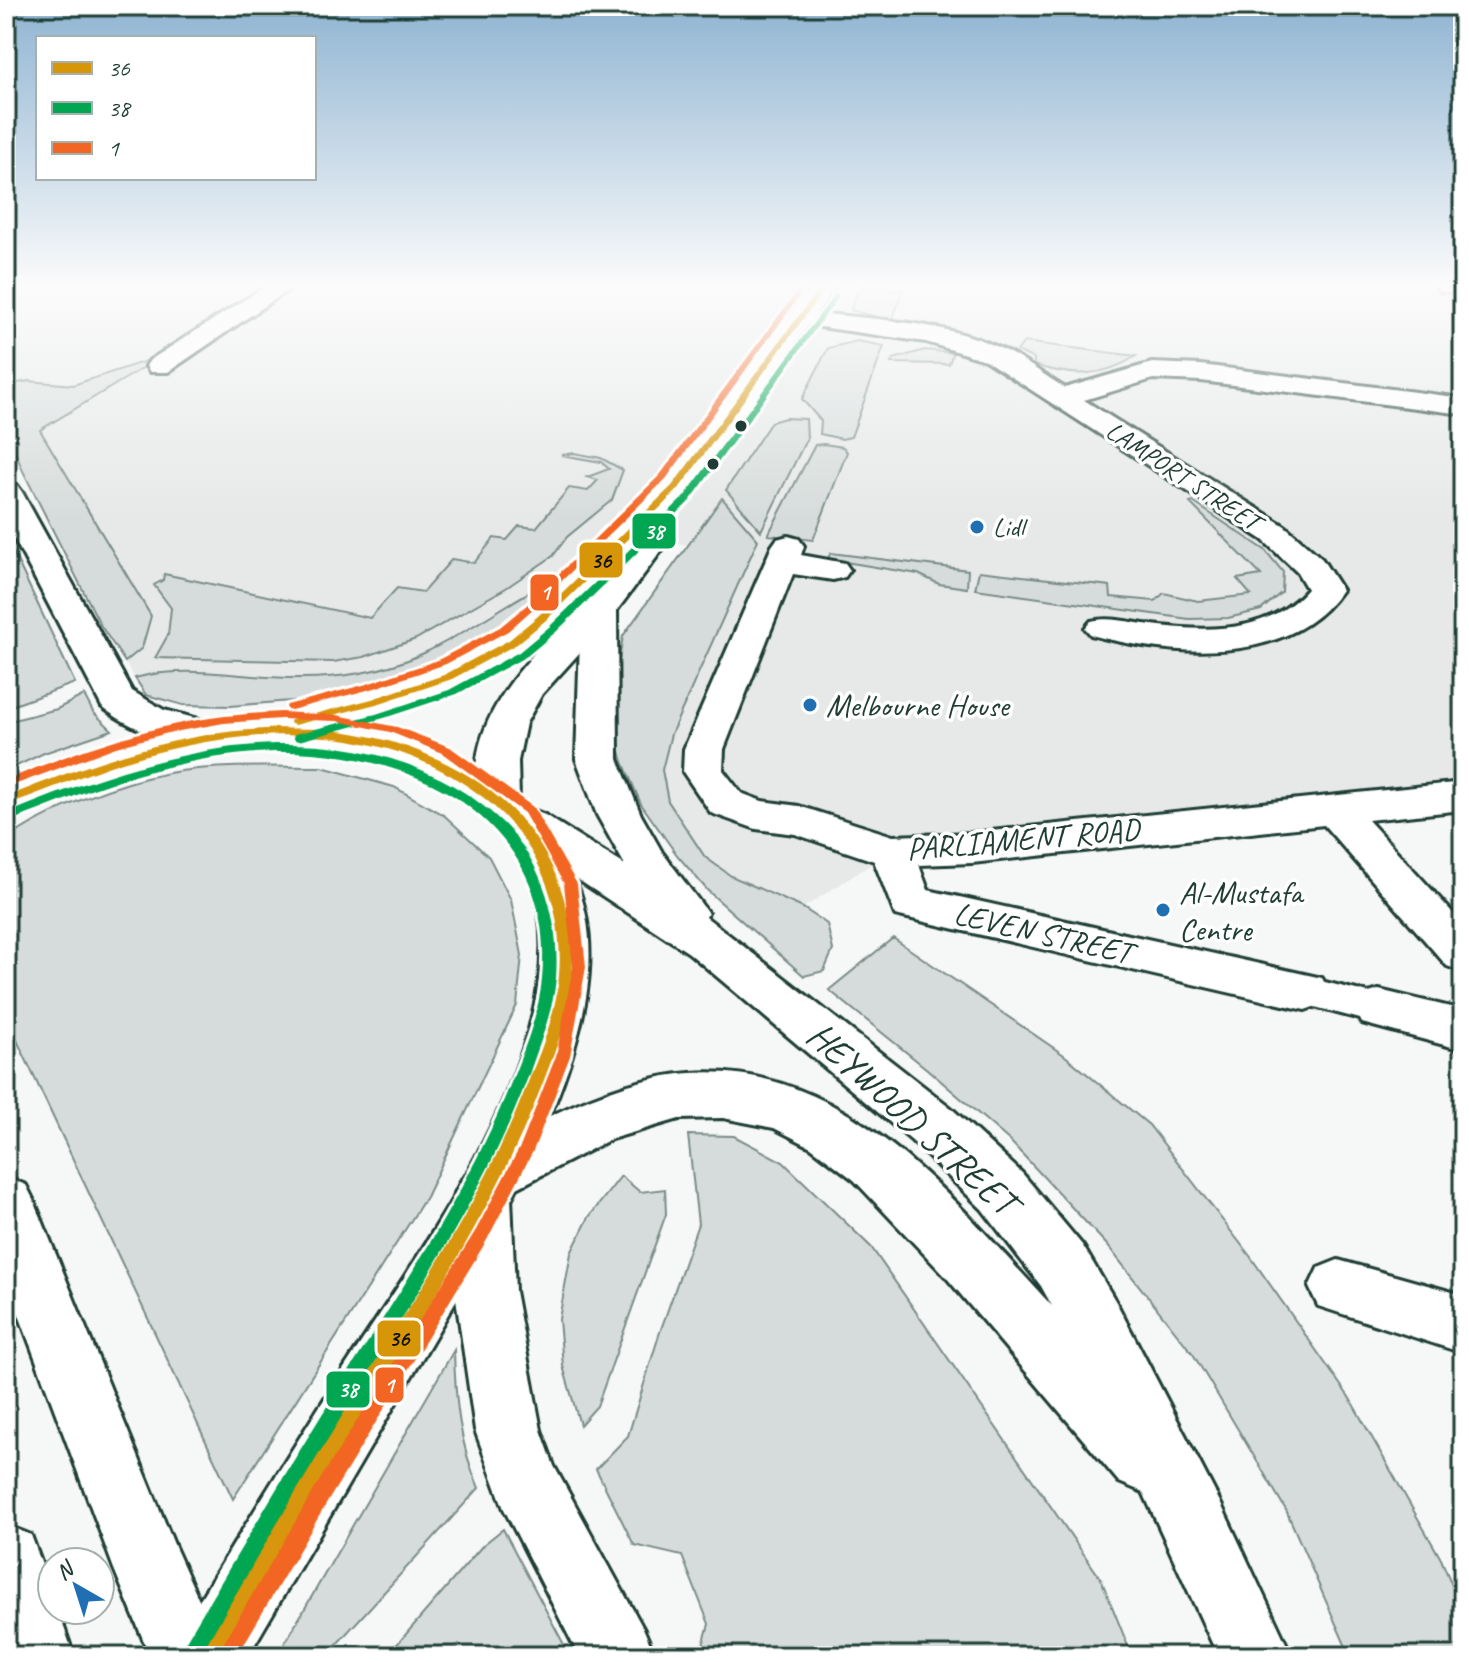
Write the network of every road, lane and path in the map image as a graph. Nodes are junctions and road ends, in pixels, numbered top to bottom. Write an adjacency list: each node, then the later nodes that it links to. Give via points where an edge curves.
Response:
1 (163, 364): 4 (street)
2 (767, 364): 7 (main road)
3 (1005, 364): 5 (street, LAMPORT STREET)
4 (159, 366)
5 (1062, 398): 6 (street, via 1152,371); 11 (street, LAMPORT STREET, via 1274,533 1310,566 1325,590 1301,615 1270,630 1220,639 1173,639)
6 (1463, 406)
7 (675, 488): 10 (main road, via 661,528); 12 (main road, via 513,642 448,677 376,701)
8 (6, 492): 12 (main road, via 116,698 152,721)
9 (833, 570): 17 (street, PARLIAMENT ROAD, via 785,554 704,749 703,772 726,803)
10 (599, 609): 15 (main road, via 526,688 506,723 497,761); 18 (main road, via 597,759 646,863)
11 (1103, 628)
12 (234, 735): 14 (main road, via 176,742 103,761); 15 (main road, HEYWOOD STREET, via 330,735 372,742 450,769)
13 (1463, 796): 16 (street, PARLIAMENT ROAD)
14 (6, 801)
15 (506, 808): 18 (main road, HEYWOOD STREET); 23 (main road, via 554,876 565,920 565,984 538,1075)
16 (1334, 809): 17 (street, PARLIAMENT ROAD, via 972,848); 19 (street)
17 (892, 851): 20 (street, LEVEN STREET, via 911,903)
18 (706, 940): 27 (main road, HEYWOOD STREET, via 931,1124 1002,1191 1062,1266)
19 (1463, 954)
20 (1305, 991): 21 (street, LEVEN STREET)
21 (1379, 1009): 22 (street, LEVEN STREET)
22 (1463, 1030)
23 (490, 1183): 27 (main road, HEYWOOD STREET, via 576,1127 613,1112 694,1095 769,1104 807,1118 853,1146 901,1186 1021,1316); 31 (main road); 32 (main road, via 485,1291 508,1430 528,1485)
24 (6, 1203): 30 (main road)
25 (1338, 1287): 26 (street)
26 (1463, 1324)
27 (1195, 1524): 33 (main road, HEYWOOD STREET)
28 (6, 1560): 29 (main road)
29 (37, 1656)
30 (187, 1656)
31 (207, 1656)
32 (618, 1656)
33 (1255, 1656)

